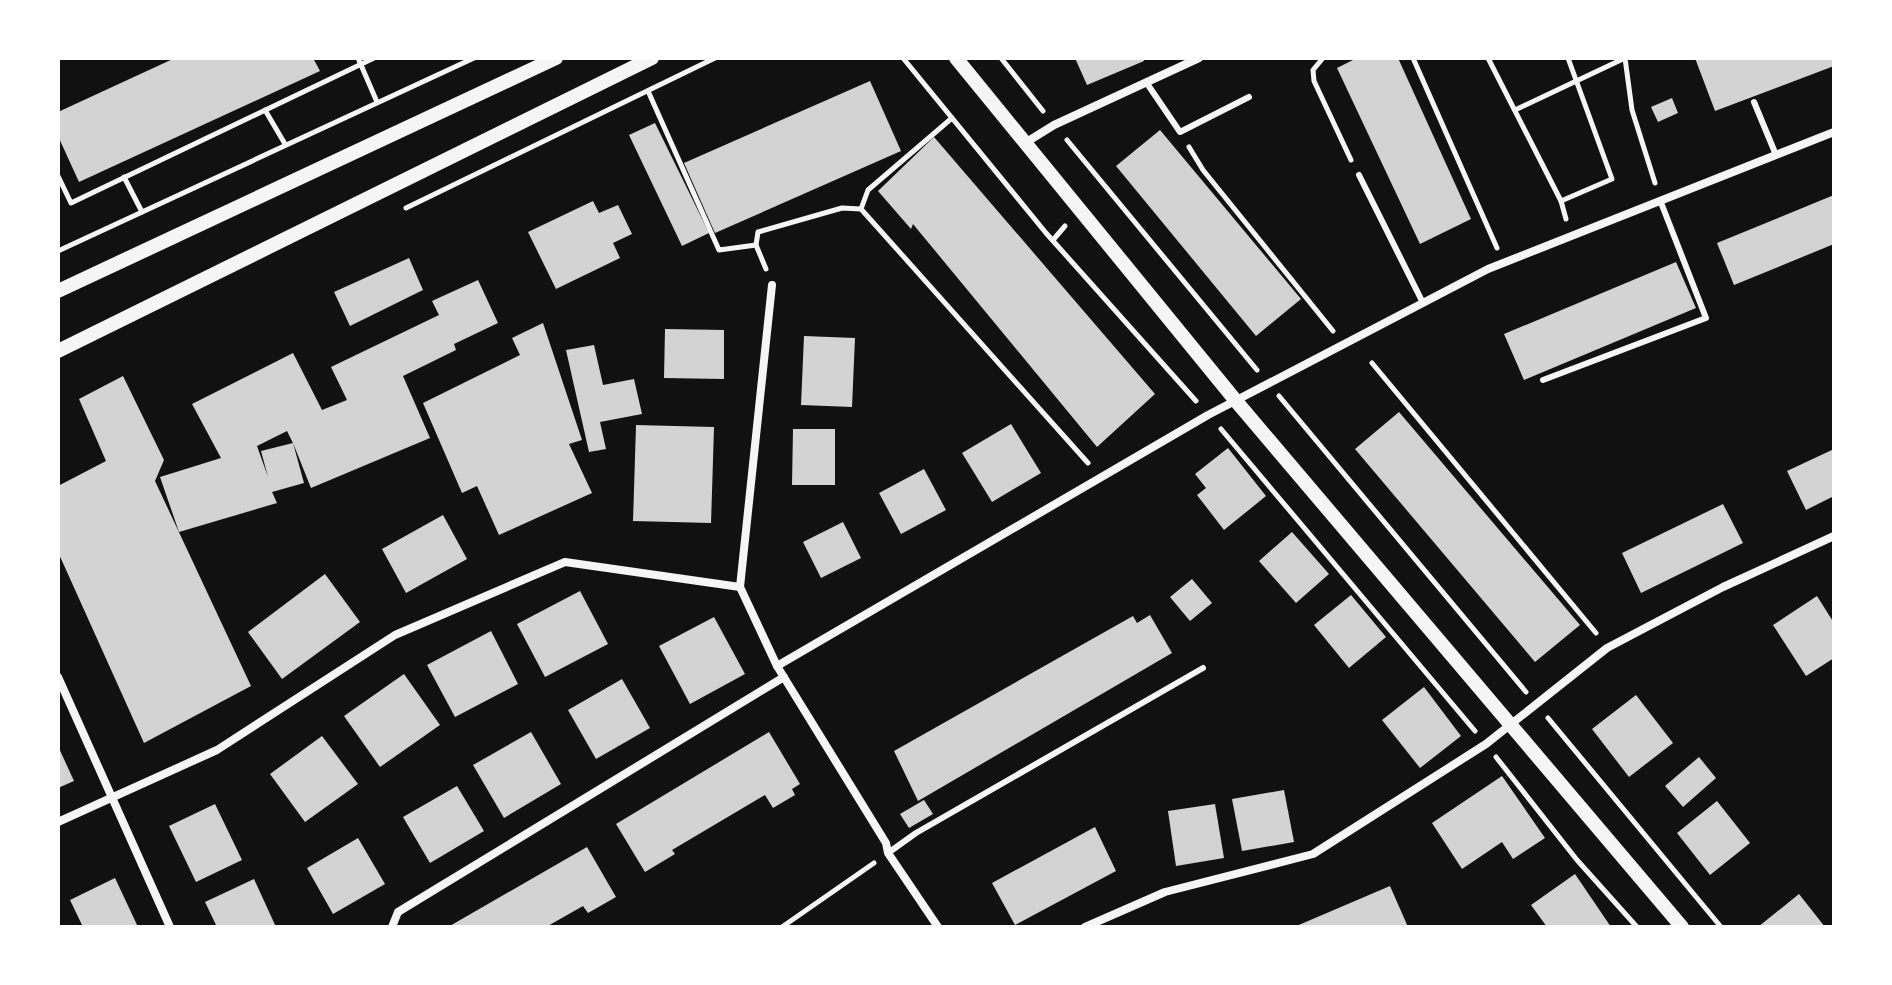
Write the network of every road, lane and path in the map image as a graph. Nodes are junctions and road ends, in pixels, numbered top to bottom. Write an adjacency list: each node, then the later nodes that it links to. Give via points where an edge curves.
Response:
1 (374, 58): 14 (path)
2 (474, 58): 19 (path)
3 (556, 58): 50 (street)
4 (652, 58): 55 (street)
5 (715, 58): 17 (path)
6 (903, 58): 24 (path)
7 (956, 58): 30 (street)
8 (1001, 58): 26 (path)
9 (1199, 58): 16 (street)
10 (1323, 58): 34 (path, via 1313,70 1314,81)
11 (1413, 58): 48 (path)
12 (1488, 58): 23 (path)
13 (1568, 58): 15 (path)
14 (359, 61): 19 (path); 21 (path)
15 (1576, 80): 23 (path); 37 (path, via 1625,58 1632,110); 39 (path, via 1612,179)
16 (1146, 82): 26 (street); 27 (lane)
17 (648, 91): 41 (path); 46 (path, via 719,250)
18 (1249, 97): 27 (lane)
19 (377, 102): 22 (path)
20 (1754, 102): 33 (lane)
21 (265, 110): 31 (path); 36 (path)
22 (359, 110): 25 (path); 29 (path)
23 (1515, 110): 39 (path)
24 (952, 118): 40 (path, via 868,190); 45 (path)
25 (364, 121)
26 (1054, 125): 30 (street); 58 (path)
27 (1180, 132): 54 (path, via 1203,170)
28 (1834, 132): 33 (street)
29 (303, 136): 31 (path); 32 (path)
30 (1025, 143): 59 (street)
31 (285, 144): 42 (path)
32 (308, 148)
33 (1776, 155): 38 (street)
34 (1359, 175): 52 (lane)
35 (58, 176): 36 (path, via 71,203)
36 (124, 177): 42 (path)
37 (1656, 186)
38 (1660, 200): 48 (street); 57 (lane, via 1706,318)
39 (1561, 201): 43 (path)
40 (861, 209): 46 (path, via 842,208 758,232); 61 (path)
41 (402, 210)
42 (142, 212): 47 (path)
43 (1567, 223)
44 (1065, 226): 45 (path)
45 (1053, 240): 53 (path)
46 (756, 245): 49 (path)
47 (58, 251)
48 (1504, 264): 52 (street)
49 (772, 285): 65 (street)
50 (58, 291)
51 (1126, 299): 53 (path)
52 (1423, 303): 58 (street)
53 (1116, 311): 60 (path)
54 (1335, 332)
55 (58, 351)
56 (1372, 363): 68 (path)
57 (1543, 380)
58 (1269, 384): 59 (street); 63 (path)
59 (1236, 401): 60 (street); 74 (street)
60 (1208, 415): 61 (street); 75 (path)
61 (1101, 477): 69 (street)
62 (1834, 536): 73 (street, via 1607,648)
63 (1399, 543): 64 (path); 66 (path)
64 (1392, 551)
65 (740, 587): 69 (street); 76 (street, via 565,562 395,635 217,750)
66 (1458, 614): 67 (path); 73 (path)
67 (1452, 619)
68 (1597, 634)
69 (777, 666): 72 (street)
70 (1203, 668): 78 (lane)
71 (58, 677): 76 (street)
72 (784, 677): 78 (street); 80 (street, via 398,912)
73 (1537, 705): 74 (street); 86 (path)
74 (1512, 724): 75 (street); 85 (street)
75 (1486, 744): 83 (street, via 1313,854 1165,892); 84 (path)
76 (113, 797): 77 (street); 79 (street)
77 (58, 822)
78 (888, 853): 81 (path); 82 (street)
79 (170, 927)
80 (392, 927)
81 (782, 927)
82 (938, 927)
83 (1085, 927)
84 (1637, 927)
85 (1682, 927)
86 (1721, 927)

